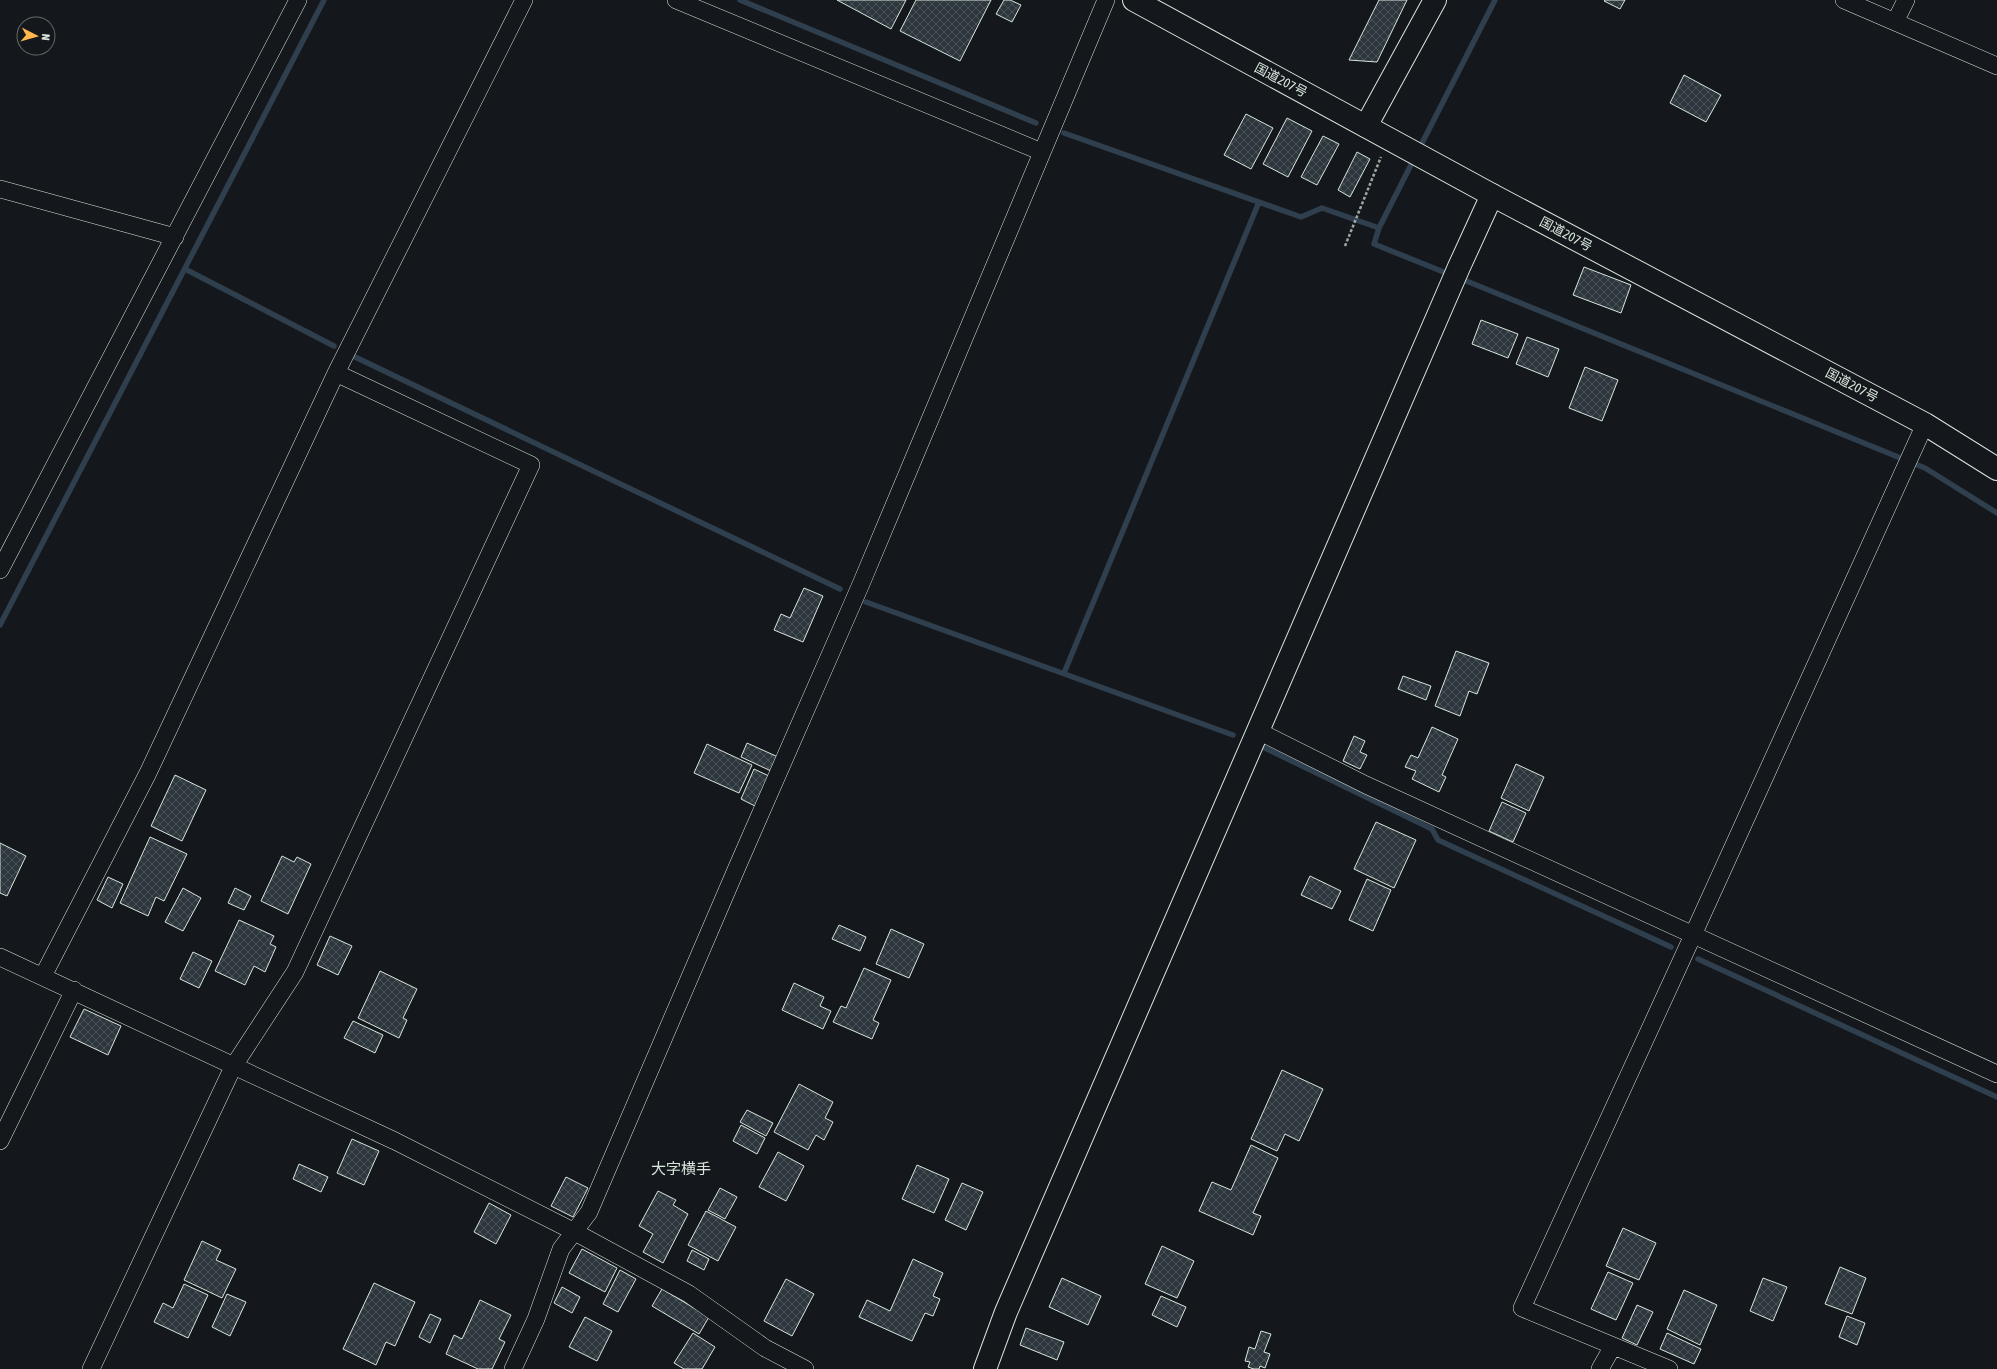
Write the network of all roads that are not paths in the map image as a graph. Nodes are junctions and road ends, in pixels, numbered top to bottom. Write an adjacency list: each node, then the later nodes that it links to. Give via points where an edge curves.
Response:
1 (298, 0): 15 (street)
2 (524, 0): 16 (street)
3 (676, 0): 12 (street)
4 (1106, 0): 12 (street)
5 (1134, 0): 11 (main road, 国道207号)
6 (1435, 0): 11 (main road)
7 (1844, 0): 9 (street)
8 (1906, 0): 9 (street)
9 (1895, 22): 10 (street)
10 (1997, 66)
11 (1366, 126): 14 (main road, 国道207号)
12 (1042, 152): 28 (street, via 861,584 589,1212)
13 (0, 189): 15 (street)
14 (1492, 195): 17 (main road, 国道207号); 20 (main road)
15 (175, 237): 19 (street)
16 (336, 373): 23 (street, via 148,773); 25 (street, via 531,465 295,972)
17 (1925, 424): 18 (main road, 国道207号); 21 (street)
18 (1997, 469)
19 (0, 570)
20 (1258, 730): 21 (street, via 1366,785); 33 (main road, via 1006,1312)
21 (1693, 935): 26 (street); 29 (street, via 1522,1308)
22 (0, 957): 23 (street)
23 (43, 976): 24 (street)
24 (74, 990): 25 (street); 27 (street)
25 (233, 1067): 28 (street, via 395,1141); 30 (street)
26 (1997, 1074)
27 (0, 1140)
28 (573, 1231): 31 (street, via 562,1249 536,1320); 32 (street, via 689,1294 765,1348)
29 (1613, 1346): 34 (street); 35 (street)
30 (91, 1369)
31 (513, 1369)
32 (805, 1369)
33 (985, 1369)
34 (1600, 1369)
35 (1669, 1369)

